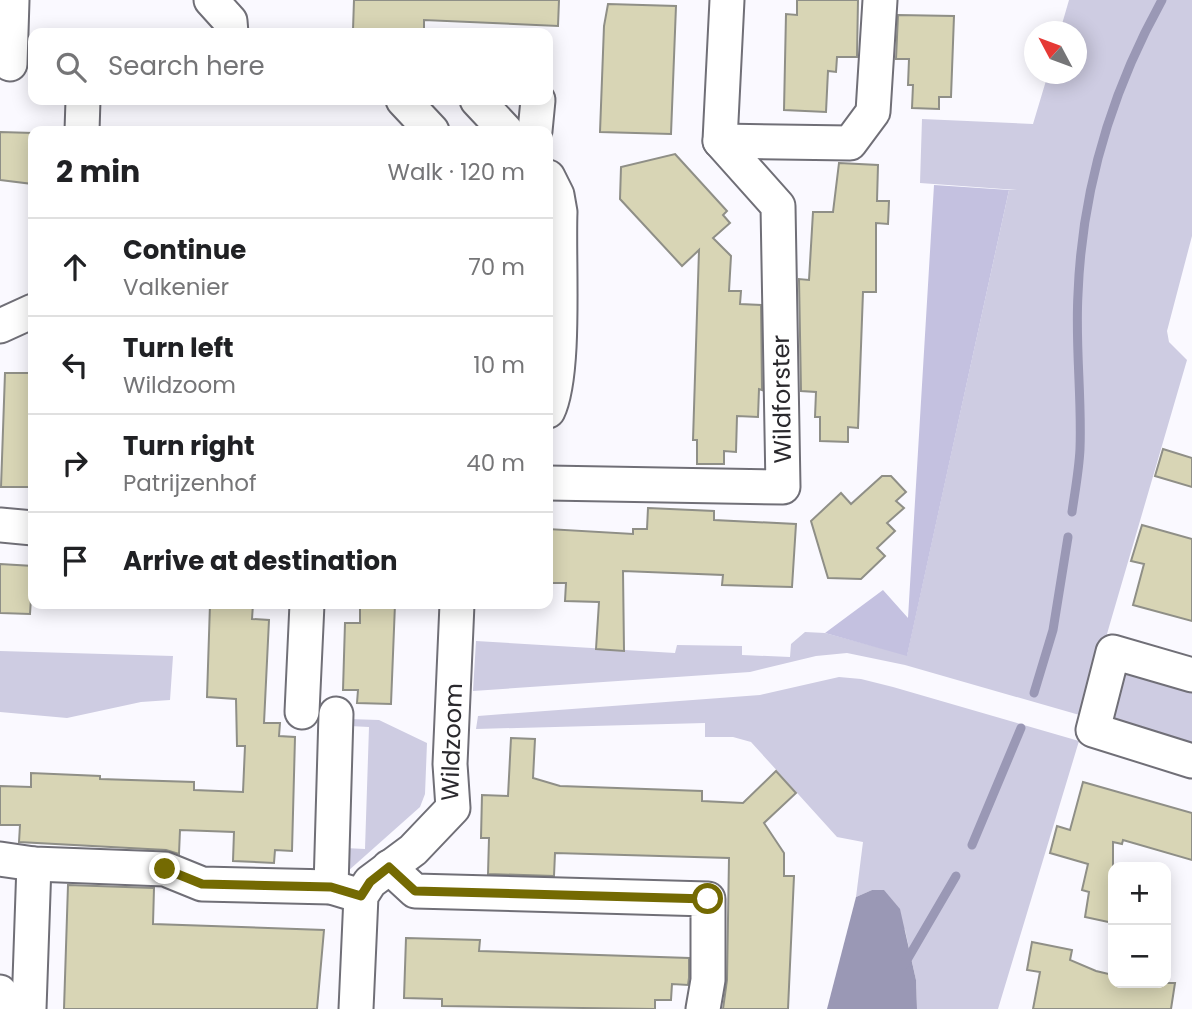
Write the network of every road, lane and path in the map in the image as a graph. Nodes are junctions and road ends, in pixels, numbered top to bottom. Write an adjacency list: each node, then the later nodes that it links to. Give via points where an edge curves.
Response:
1 (12, 0): 6 (street)
2 (211, 0): 5 (street, via 230,21)
3 (727, 0): 15 (street)
4 (880, 0): 15 (street, via 873,112 850,143)
5 (231, 28)
6 (14, 64)
7 (83, 105): 11 (street)
8 (407, 105): 12 (street)
9 (482, 105): 13 (street)
10 (538, 105): 14 (street)
11 (82, 126)
12 (427, 126)
13 (501, 126)
14 (535, 126)
15 (720, 141): 20 (street, Wildforster, via 778,206 783,486)
16 (553, 187): 19 (street, via 560,212)
17 (28, 313): 18 (street)
18 (0, 326)
19 (553, 396)
20 (553, 483)
21 (0, 526): 22 (street)
22 (28, 528)
23 (307, 609): 26 (street)
24 (457, 609): 31 (street, Wildzoom, via 450,764 453,808 413,850)
25 (1192, 675): 28 (street, via 1113,652 1093,730)
26 (302, 712)
27 (336, 714): 32 (street)
28 (1192, 761)
29 (0, 859): 30 (street)
30 (34, 864): 32 (street, via 165,869 202,884); 35 (street)
31 (389, 867): 32 (street, Wildzoom); 37 (street, via 415,891 708,899 708,980)
32 (346, 892): 36 (street)
33 (0, 992): 34 (street)
34 (13, 1009)
35 (29, 1009)
36 (356, 1009)
37 (703, 1009)

